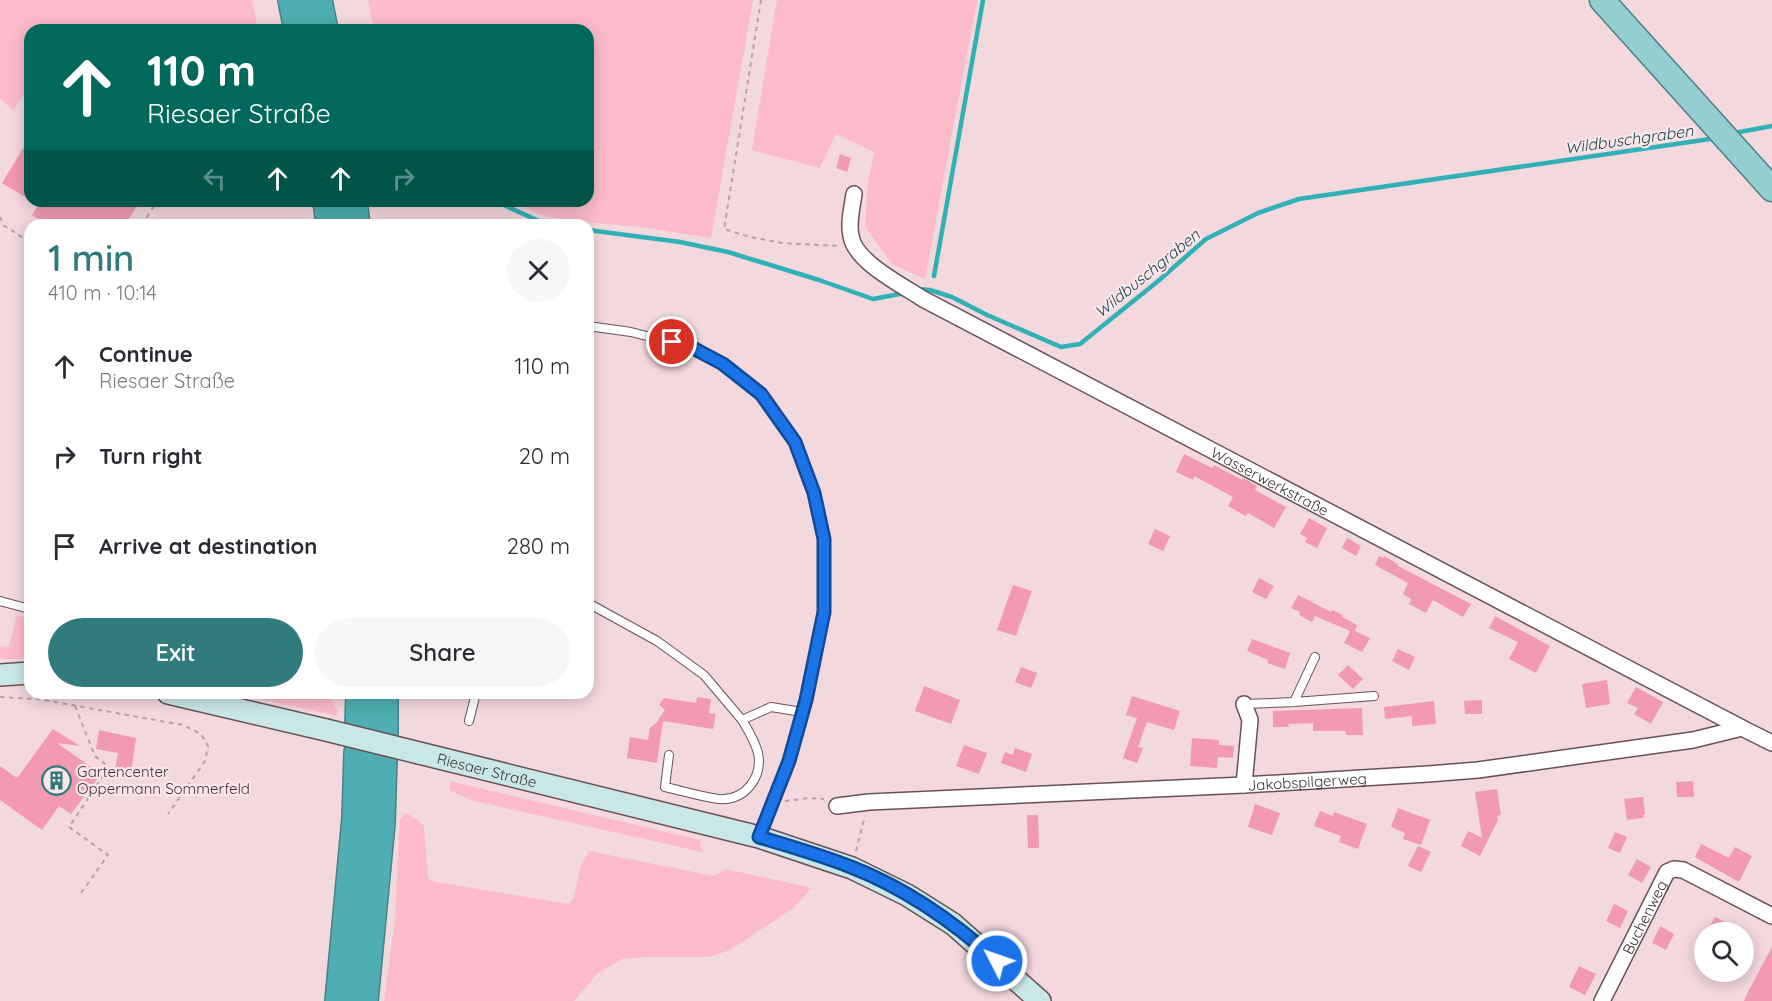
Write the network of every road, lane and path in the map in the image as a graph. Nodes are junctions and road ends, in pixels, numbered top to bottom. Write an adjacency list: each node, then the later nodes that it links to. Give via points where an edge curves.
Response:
1 (292, 0): 5 (highway)
2 (318, 0): 6 (highway)
3 (761, 0): 11 (path, via 724,229 782,243)
4 (1602, 0): 7 (main road)
5 (297, 24)
6 (323, 24)
7 (1772, 189)
8 (854, 194): 11 (street, via 850,225)
9 (0, 217): 10 (path, via 3,225)
10 (24, 238)
11 (855, 248): 33 (street, Wasserwerkstraße, via 867,261 922,299)
12 (594, 327): 30 (lane, via 693,348 723,364 761,394 795,442 814,493 824,539 824,612)
13 (0, 601): 15 (lane)
14 (594, 606): 31 (lane, via 657,641 704,675)
15 (24, 607)
16 (1315, 657): 27 (lane)
17 (24, 673): 18 (main road)
18 (0, 675)
19 (1374, 696): 27 (lane)
20 (0, 697): 21 (path)
21 (24, 698)
22 (39, 699): 29 (path)
23 (194, 699): 41 (main road, Riesaer Straße, bridge)
24 (362, 699): 25 (highway, via 371,729)
25 (382, 699)
26 (474, 699): 32 (lane)
27 (1294, 702): 28 (lane)
28 (1244, 704): 36 (street, via 1250,720)
29 (75, 706): 40 (path, via 183,725 201,734 208,746 205,761); 43 (path, via 95,756 109,767 69,827 108,855)
30 (802, 712): 31 (lane, via 771,707); 37 (lane)
31 (742, 720): 35 (lane, via 759,761 756,777 734,798 721,799 665,787)
32 (469, 721)
33 (1742, 728): 34 (street); 36 (street, Jakobspilgerweg, via 1693,740 1478,770)
34 (1772, 743)
35 (669, 755)
36 (1244, 785): 38 (street, Jakobspilgerweg)
37 (773, 801): 39 (path, via 825,799); 41 (lane)
38 (869, 802): 39 (street, Jakobspilgerweg); 42 (path)
39 (837, 806)
40 (168, 814)
41 (759, 837): 42 (main road, Riesaer Straße)
42 (852, 868): 47 (main road, Riesaer Straße, via 907,895 953,924)
43 (81, 893)
44 (1772, 916): 48 (street, Buchenweg, via 1683,870 1667,872)
45 (339, 1001): 46 (highway, via 356,818 371,756 380,834)
46 (364, 1001)
47 (1040, 1001)
48 (1602, 1001)

